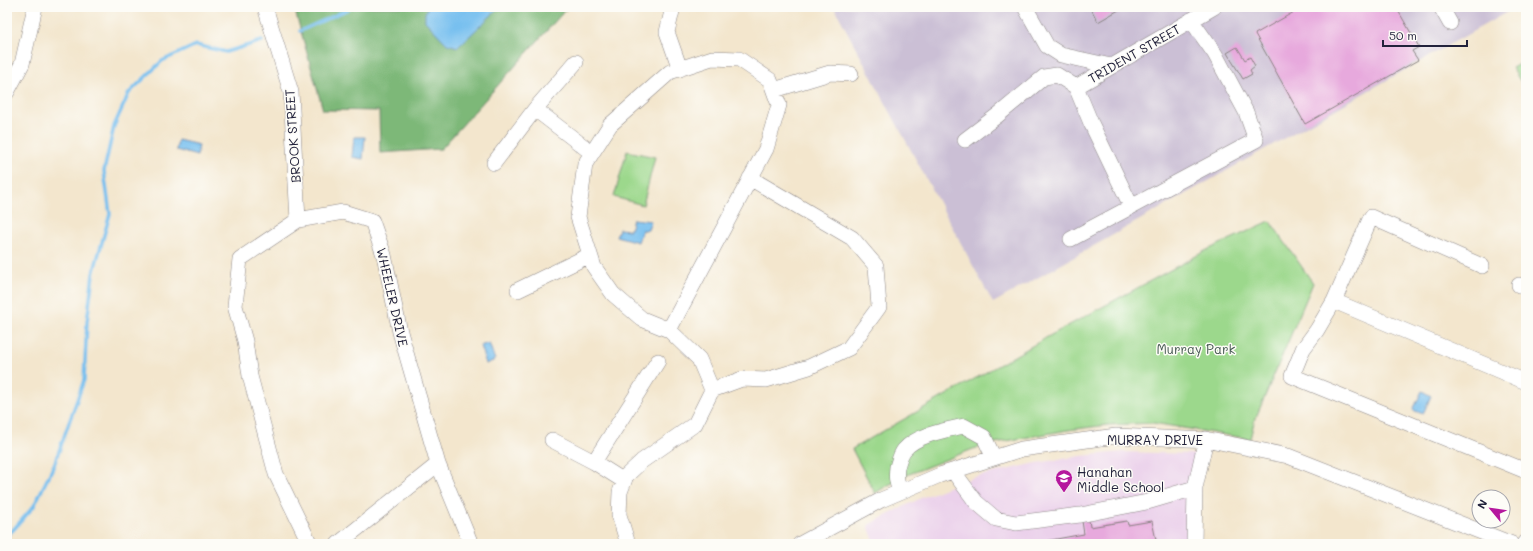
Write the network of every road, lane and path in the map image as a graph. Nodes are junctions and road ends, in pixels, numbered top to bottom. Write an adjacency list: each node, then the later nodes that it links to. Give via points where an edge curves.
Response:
1 (35, 7): 15 (street, via 22,64)
2 (265, 7): 22 (street, BROOK STREET, via 291,92)
3 (673, 7): 11 (street, via 667,32)
4 (1025, 7): 10 (street, via 1047,46 1061,55)
5 (1214, 7): 7 (street, TRIDENT STREET)
6 (1441, 7): 8 (street)
7 (1191, 20): 10 (street, TRIDENT STREET); 21 (street, via 1215,54 1246,112 1256,140)
8 (1450, 23)
9 (576, 62): 16 (street)
10 (1112, 66): 13 (street, TRIDENT STREET)
11 (680, 69): 14 (street, via 712,58 739,59 770,80); 18 (street, via 670,72 610,125)
12 (851, 74): 14 (street, via 830,73)
13 (1076, 87): 17 (street, via 1057,75 1044,77); 21 (street)
14 (774, 90): 20 (street, via 779,105 766,149)
15 (7, 92)
16 (535, 109): 18 (street); 19 (street)
17 (965, 140)
18 (592, 153): 24 (street, via 585,164 578,217)
19 (494, 163)
20 (750, 178): 28 (street); 31 (street, via 852,238 876,266 879,307 849,348 802,369 766,380 742,379)
21 (1131, 206): 23 (street)
22 (298, 220): 36 (street, WHEELER DRIVE, via 343,212 372,221 384,255 400,332); 42 (street, WHEELER DRIVE, via 240,259 235,306 245,341 250,376 276,474)
23 (1071, 239)
24 (590, 255): 26 (street); 28 (street, via 594,267 613,294 642,319)
25 (1482, 266): 27 (street, via 1371,217)
26 (518, 290)
27 (1334, 301): 30 (street); 38 (street, via 1303,349 1292,376)
28 (669, 330): 31 (street, via 699,359)
29 (658, 361): 35 (street)
30 (1526, 382)
31 (712, 390): 39 (street, via 695,424 642,461)
32 (1206, 439): 34 (street, MURRAY DRIVE, via 1116,436 1022,449); 40 (street); 48 (street, MURRAY DRIVE, via 1288,456)
33 (552, 440): 35 (street)
34 (994, 458): 37 (street, MURRAY DRIVE); 41 (street, via 984,437 964,426 934,433 912,442 904,450 896,472)
35 (594, 462): 39 (street)
36 (438, 464): 43 (street); 44 (street, WHEELER DRIVE)
37 (953, 471): 40 (street, via 976,502 996,519 1016,523 1080,515 1148,502); 41 (street, MURRAY DRIVE)
38 (1526, 471)
39 (624, 481): 45 (street, via 620,492 619,515)
40 (1195, 488): 47 (street)
41 (900, 491): 46 (street, MURRAY DRIVE)
42 (310, 544)
43 (338, 544)
44 (471, 544)
45 (628, 544)
46 (800, 544)
47 (1194, 544)
48 (1512, 544)

